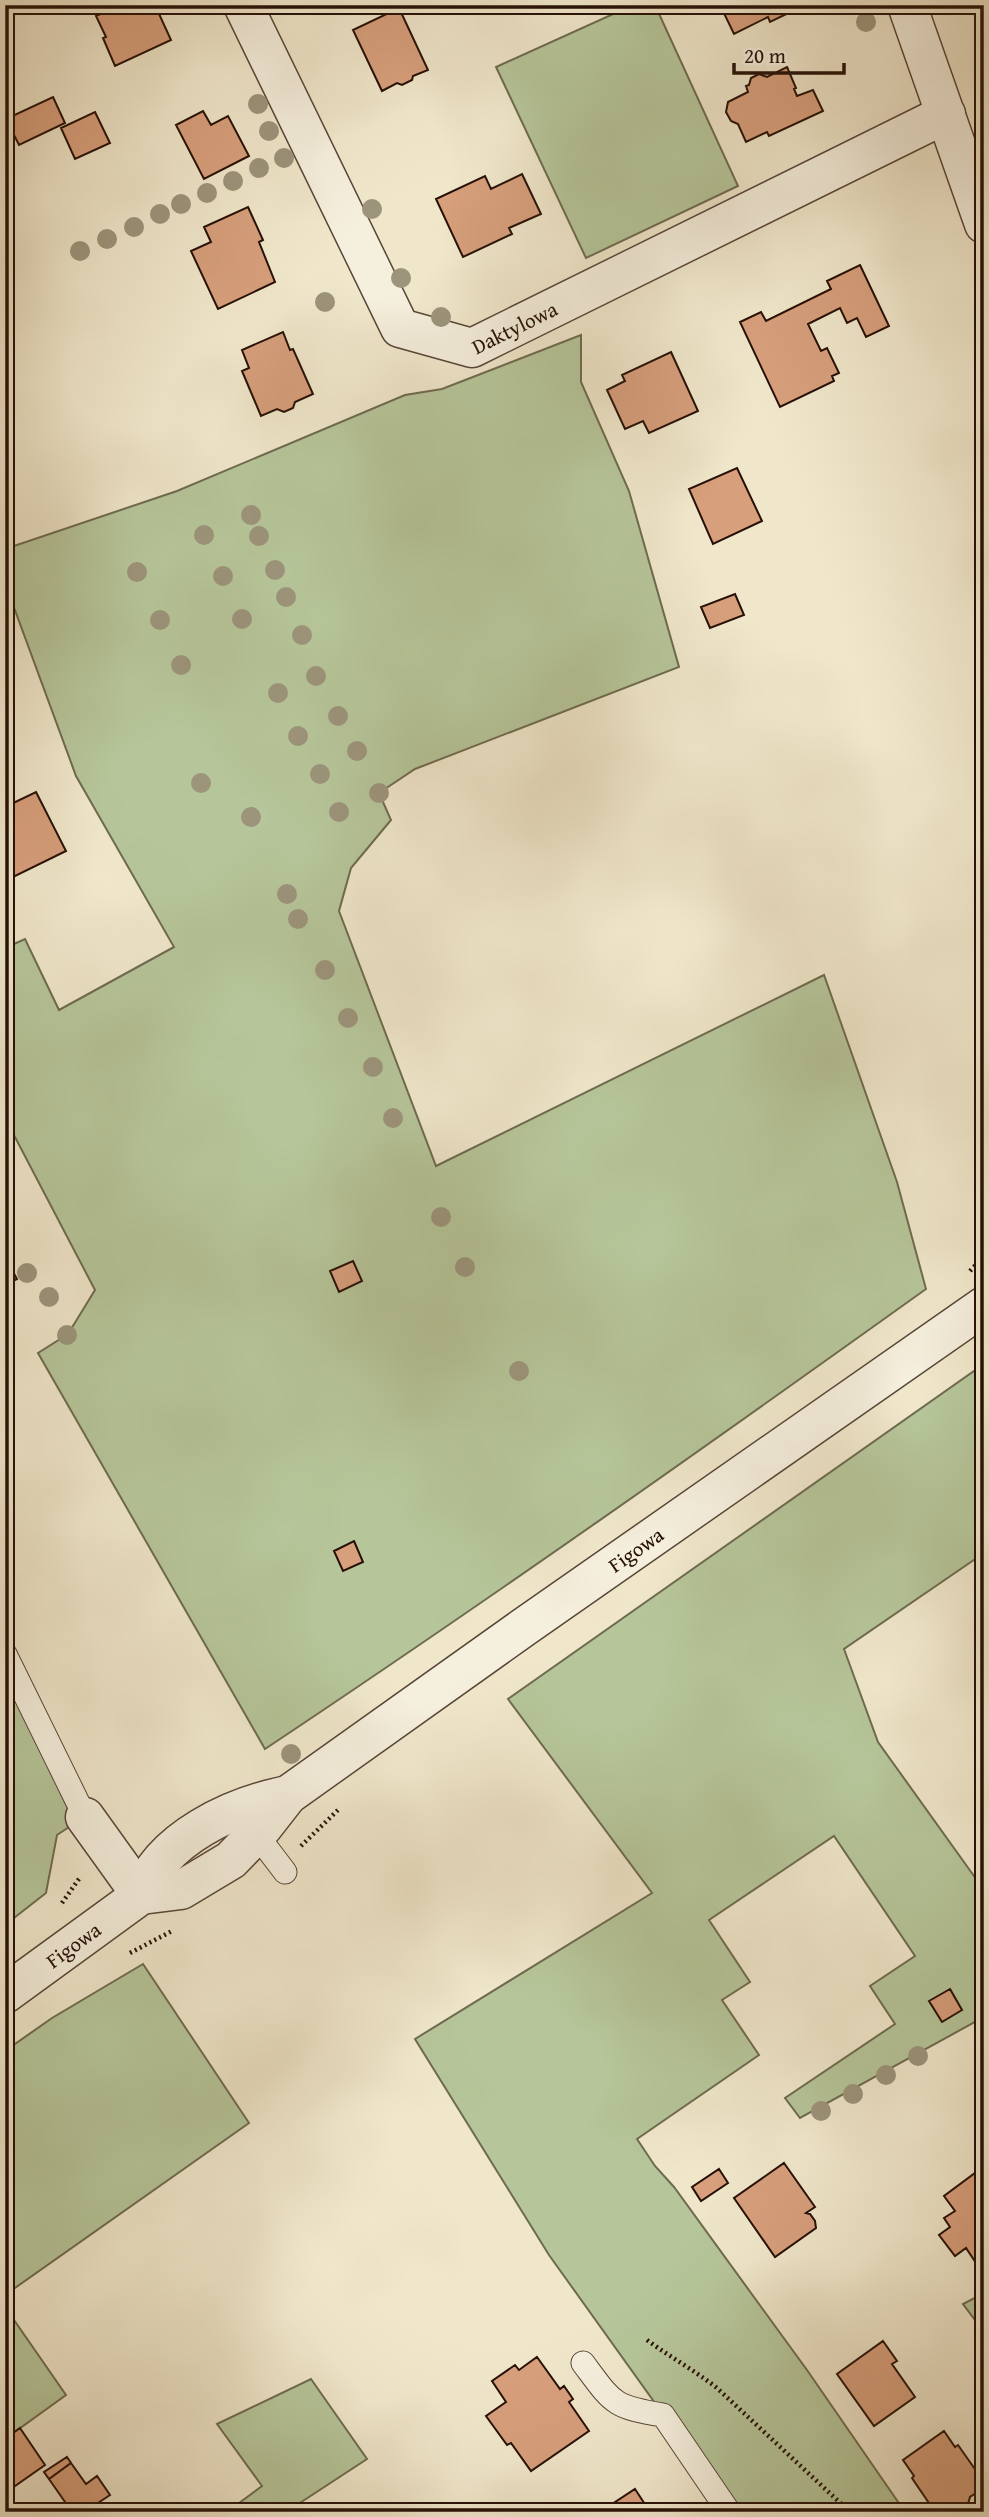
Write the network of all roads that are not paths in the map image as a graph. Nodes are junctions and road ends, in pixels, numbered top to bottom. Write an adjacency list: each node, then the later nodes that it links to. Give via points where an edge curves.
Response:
1 (243, 5): 3 (street, Daktylowa, via 400,328 472,348)
2 (907, 5): 3 (street)
3 (946, 114): 4 (street)
4 (976, 173): 5 (street)
5 (984, 224)
6 (984, 1306): 9 (street, Figowa)
7 (5, 1654): 8 (lane)
8 (85, 1817): 11 (street)
9 (247, 1822): 10 (lane); 11 (street, Figowa, via 231,1860 181,1889)
10 (285, 1872)
11 (141, 1895): 12 (street, Figowa)
12 (5, 1994)
13 (583, 2363): 14 (lane, via 612,2402 633,2411 663,2415)
14 (729, 2512)

